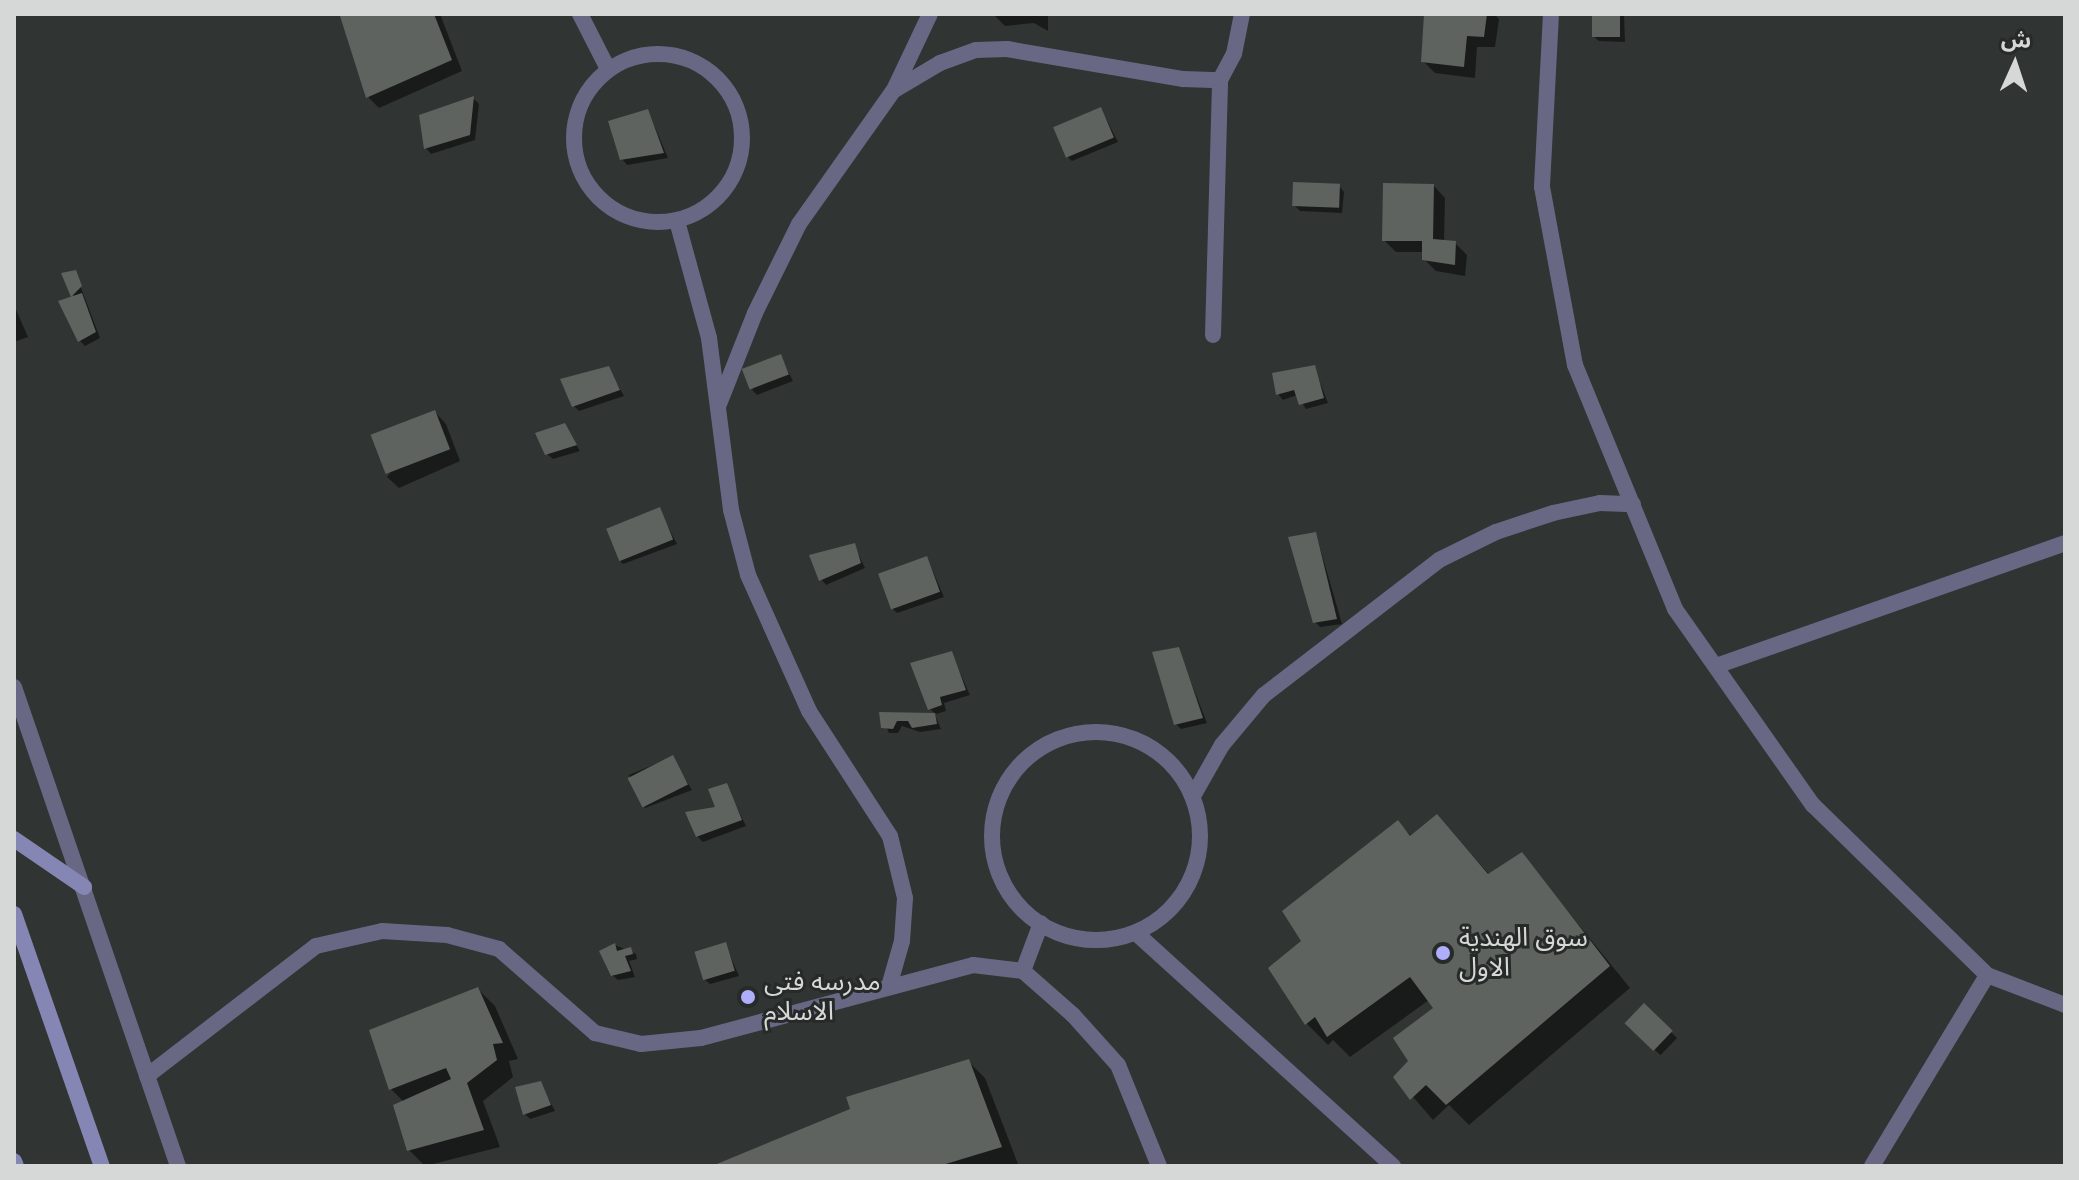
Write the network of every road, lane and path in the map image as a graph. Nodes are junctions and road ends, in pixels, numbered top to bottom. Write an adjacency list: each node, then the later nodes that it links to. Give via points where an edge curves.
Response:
1 (580, 14): 5 (street)
2 (930, 14): 7 (street)
3 (1242, 14): 6 (street, via 1234,54)
4 (1551, 14): 11 (street, via 1542,187 1575,365)
5 (608, 69): 8 (street, via 585,94 574,125 575,158 588,188 613,211 644,223); 8 (street, via 639,56 672,54 703,66 728,89 741,119 742,152 731,183 708,207)
6 (1220, 80): 7 (street, via 1183,79 1007,49 976,50 940,63); 9 (street)
7 (893, 91): 10 (street, via 799,224 755,313)
8 (677, 221): 10 (street, via 709,338)
9 (1213, 335)
10 (719, 406): 23 (street, via 731,510 748,575 809,711 890,836 905,898 902,941)
11 (1633, 504): 13 (street, via 1675,609); 15 (street, via 1600,503 1553,513 1496,532 1439,560 1264,695 1222,745)
12 (2065, 543): 13 (street)
13 (1716, 666): 22 (street, via 1813,805)
14 (14, 687): 17 (street)
15 (1193, 796): 19 (street, via 1170,763 1137,739 1096,732 1056,739 1022,762 999,795 991,836 999,876 1021,910); 20 (street, via 1201,836 1192,877 1170,910)
16 (14, 839): 17 (main road)
17 (84, 887): 25 (street)
18 (14, 914): 26 (main road)
19 (1041, 923): 20 (street, via 1055,933 1095,941); 21 (street)
20 (1136, 933): 29 (street)
21 (1023, 971): 23 (street, via 973,965); 28 (street, via 1118,1065)
22 (1987, 975): 24 (street); 30 (street)
23 (890, 983): 25 (street, via 701,1038 641,1044 595,1033 499,949 447,935 382,931 316,946)
24 (2065, 1005)
25 (147, 1076): 27 (street)
26 (102, 1166)
27 (178, 1166)
28 (1159, 1166)
29 (1393, 1166)
30 (1872, 1166)

